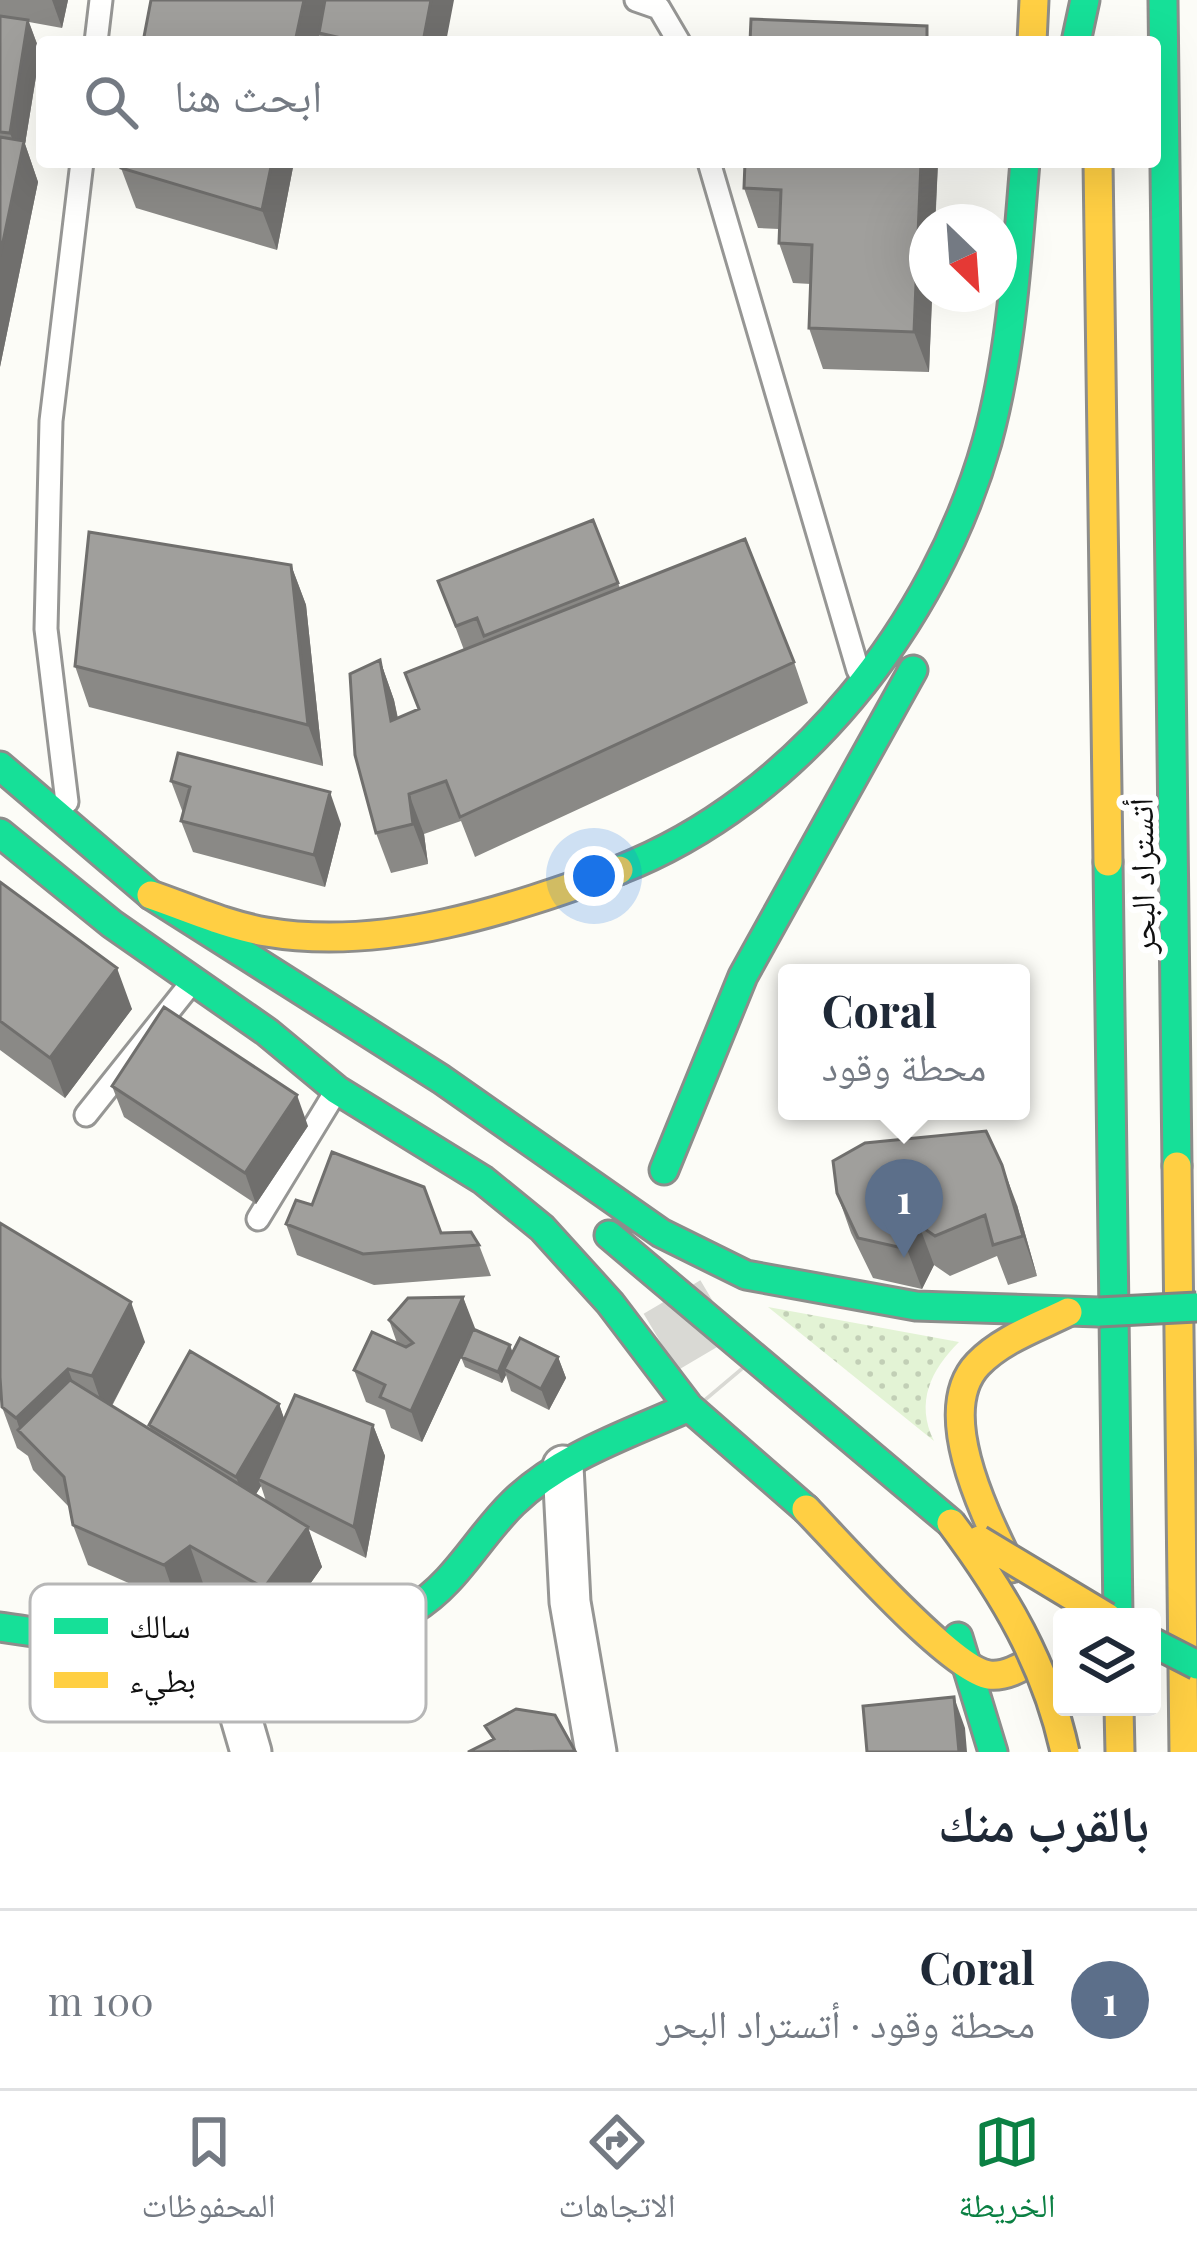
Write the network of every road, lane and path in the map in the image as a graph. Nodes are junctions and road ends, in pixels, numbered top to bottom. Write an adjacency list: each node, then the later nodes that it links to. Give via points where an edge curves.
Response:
1 (101, 0): 7 (lane)
2 (636, 0): 8 (lane, via 659,8)
3 (1034, 0): 9 (main road)
4 (1084, 0): 10 (main road)
5 (1096, 0): 11 (main road)
6 (1163, 0): 19 (main road, أتستراد البحر)
7 (97, 36)
8 (675, 36)
9 (1032, 36)
10 (1077, 36)
11 (1096, 36)
12 (81, 168): 26 (lane, via 51,421 46,629)
13 (711, 168): 23 (lane)
14 (1024, 168): 18 (main road)
15 (1054, 168): 18 (main road)
16 (1098, 168): 51 (main road, أتستراد البحر)
17 (1196, 341): 19 (main road, via 1184,414)
18 (1007, 365): 21 (main road, via 982,525); 23 (main road, via 960,521 922,602)
19 (1168, 449): 20 (main road, أتستراد البحر)
20 (1185, 502): 24 (main road, أتستراد البحر)
21 (959, 586)
22 (929, 643): 35 (main road, via 786,886)
23 (863, 687): 28 (main road, via 736,806 639,862 485,915 374,936 269,932)
24 (1186, 693): 38 (main road, أتستراد البحر)
25 (0, 766): 26 (main road)
26 (70, 826): 28 (main road)
27 (0, 832): 29 (main road)
28 (151, 895): 37 (main road, via 441,1079)
29 (192, 981): 30 (main road); 33 (lane)
30 (267, 1032): 31 (main road); 32 (main road)
31 (353, 1065)
32 (337, 1090): 36 (lane); 43 (main road, via 484,1180 542,1228)
33 (86, 1115)
34 (466, 1132): 47 (main road, via 556,1190)
35 (664, 1170)
36 (258, 1219)
37 (662, 1233): 39 (main road); 41 (main road, via 746,1275 827,1292 916,1306)
38 (1189, 1256): 44 (main road, أتستراد البحر)
39 (731, 1296)
40 (1197, 1307): 41 (main road, bridge)
41 (1072, 1311): 48 (main road, via 995,1350 961,1392 963,1443)
42 (819, 1374): 48 (main road)
43 (688, 1407): 45 (main road); 58 (main road, via 782,1484)
44 (1182, 1437): 46 (main road); 68 (main road, أتستراد البحر)
45 (563, 1466): 49 (main road, via 514,1502 453,1579); 63 (street, via 570,1602)
46 (1197, 1466)
47 (951, 1523): 50 (main road, bridge); 66 (main road, bridge, via 1036,1649)
48 (994, 1531): 56 (main road, via 1022,1591)
49 (426, 1597)
50 (1092, 1608)
51 (1118, 1608)
52 (943, 1610): 58 (main road)
53 (0, 1627): 54 (main road)
54 (30, 1630)
55 (1161, 1647): 57 (main road, bridge)
56 (1033, 1659): 58 (main road, via 1004,1675); 65 (main road)
57 (1197, 1665)
58 (972, 1671): 64 (main road)
59 (1120, 1716): 67 (main road)
60 (242, 1722): 62 (street)
61 (1197, 1732): 68 (main road)
62 (251, 1752)
63 (596, 1752)
64 (993, 1752)
65 (1045, 1752)
66 (1065, 1752)
67 (1120, 1752)
68 (1184, 1752)

